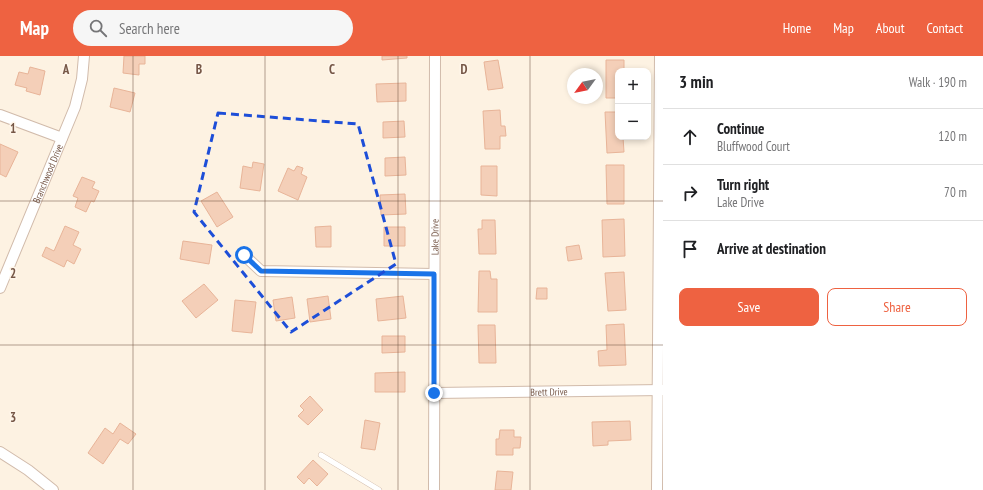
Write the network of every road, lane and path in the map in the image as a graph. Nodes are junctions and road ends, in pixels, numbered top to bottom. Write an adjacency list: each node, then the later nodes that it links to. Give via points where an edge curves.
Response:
1 (84, 56): 5 (street, Branchwood Drive, via 82,79 75,107)
2 (435, 56): 7 (street, Lake Drive)
3 (660, 56): 9 (street)
4 (0, 115): 5 (street)
5 (62, 138): 8 (street, Branchwood Drive)
6 (244, 255): 7 (street, via 261,271)
7 (434, 274): 10 (street, Lake Drive)
8 (0, 288)
9 (660, 390): 10 (street, Brett Drive); 16 (street)
10 (434, 393): 15 (street, Lake Drive)
11 (0, 452): 13 (street)
12 (321, 455): 14 (lane)
13 (53, 490)
14 (379, 490)
15 (434, 490)
16 (657, 490)

